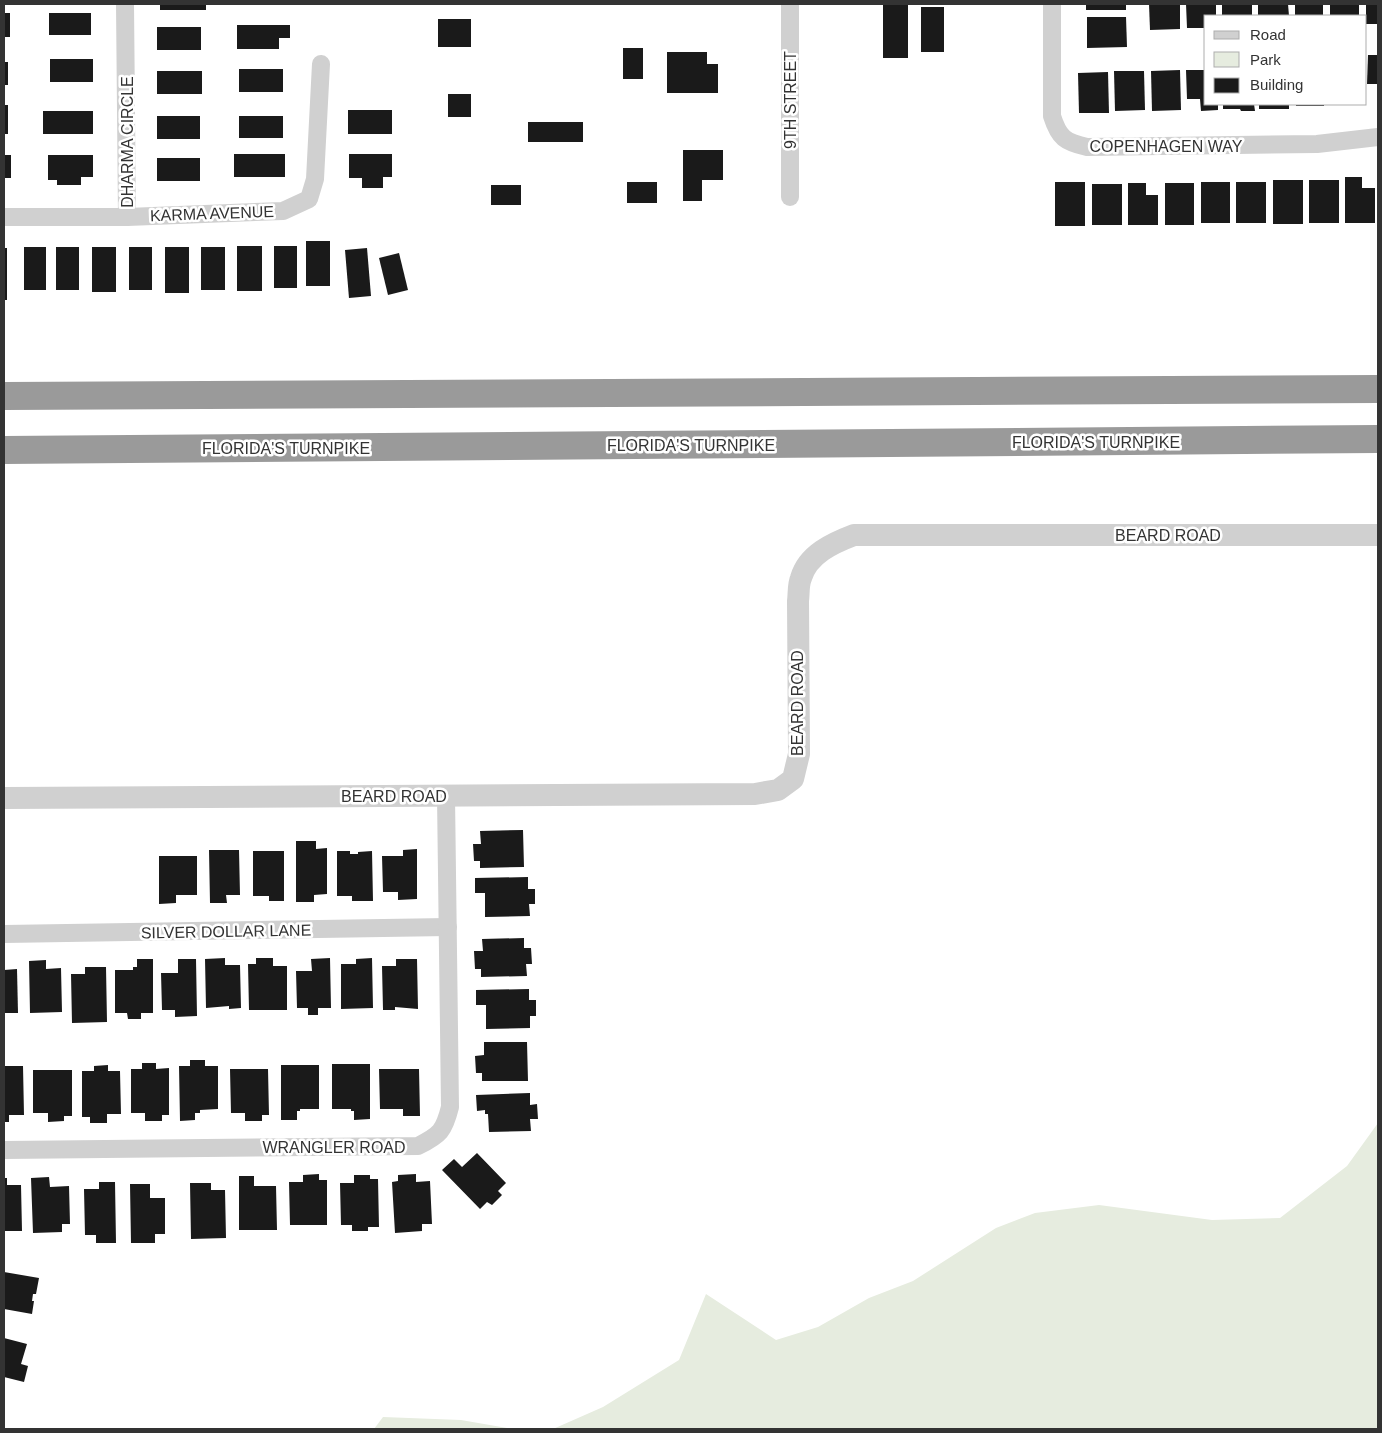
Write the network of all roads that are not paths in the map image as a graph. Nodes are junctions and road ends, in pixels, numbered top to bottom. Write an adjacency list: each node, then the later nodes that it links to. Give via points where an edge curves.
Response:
1 (126, 4): 8 (street, DHARMA CIRCLE)
2 (790, 4): 6 (street, 9TH STREET)
3 (1052, 4): 5 (street, COPENHAGEN WAY, via 1052,116 1057,131 1069,143 1087,147 1317,144)
4 (321, 64): 8 (street, KARMA AVENUE, via 315,179 309,199 283,211)
5 (1378, 137)
6 (790, 197)
7 (4, 217): 8 (street, DHARMA CIRCLE)
8 (127, 217)
9 (1378, 389): 10 (highway)
10 (4, 396)
11 (1378, 439): 12 (highway, FLORIDA'S TURNPIKE)
12 (4, 450)
13 (1378, 535): 14 (street, BEARD ROAD, via 854,535 837,541 813,557 801,577 798,754 793,779 778,790 755,794)
14 (446, 796): 15 (street, BEARD ROAD); 16 (street, WRANGLER ROAD)
15 (4, 798)
16 (448, 928): 17 (street, SILVER DOLLAR LANE); 18 (street, WRANGLER ROAD, via 450,1107 445,1126 436,1138 418,1146)
17 (4, 934)
18 (4, 1150)

